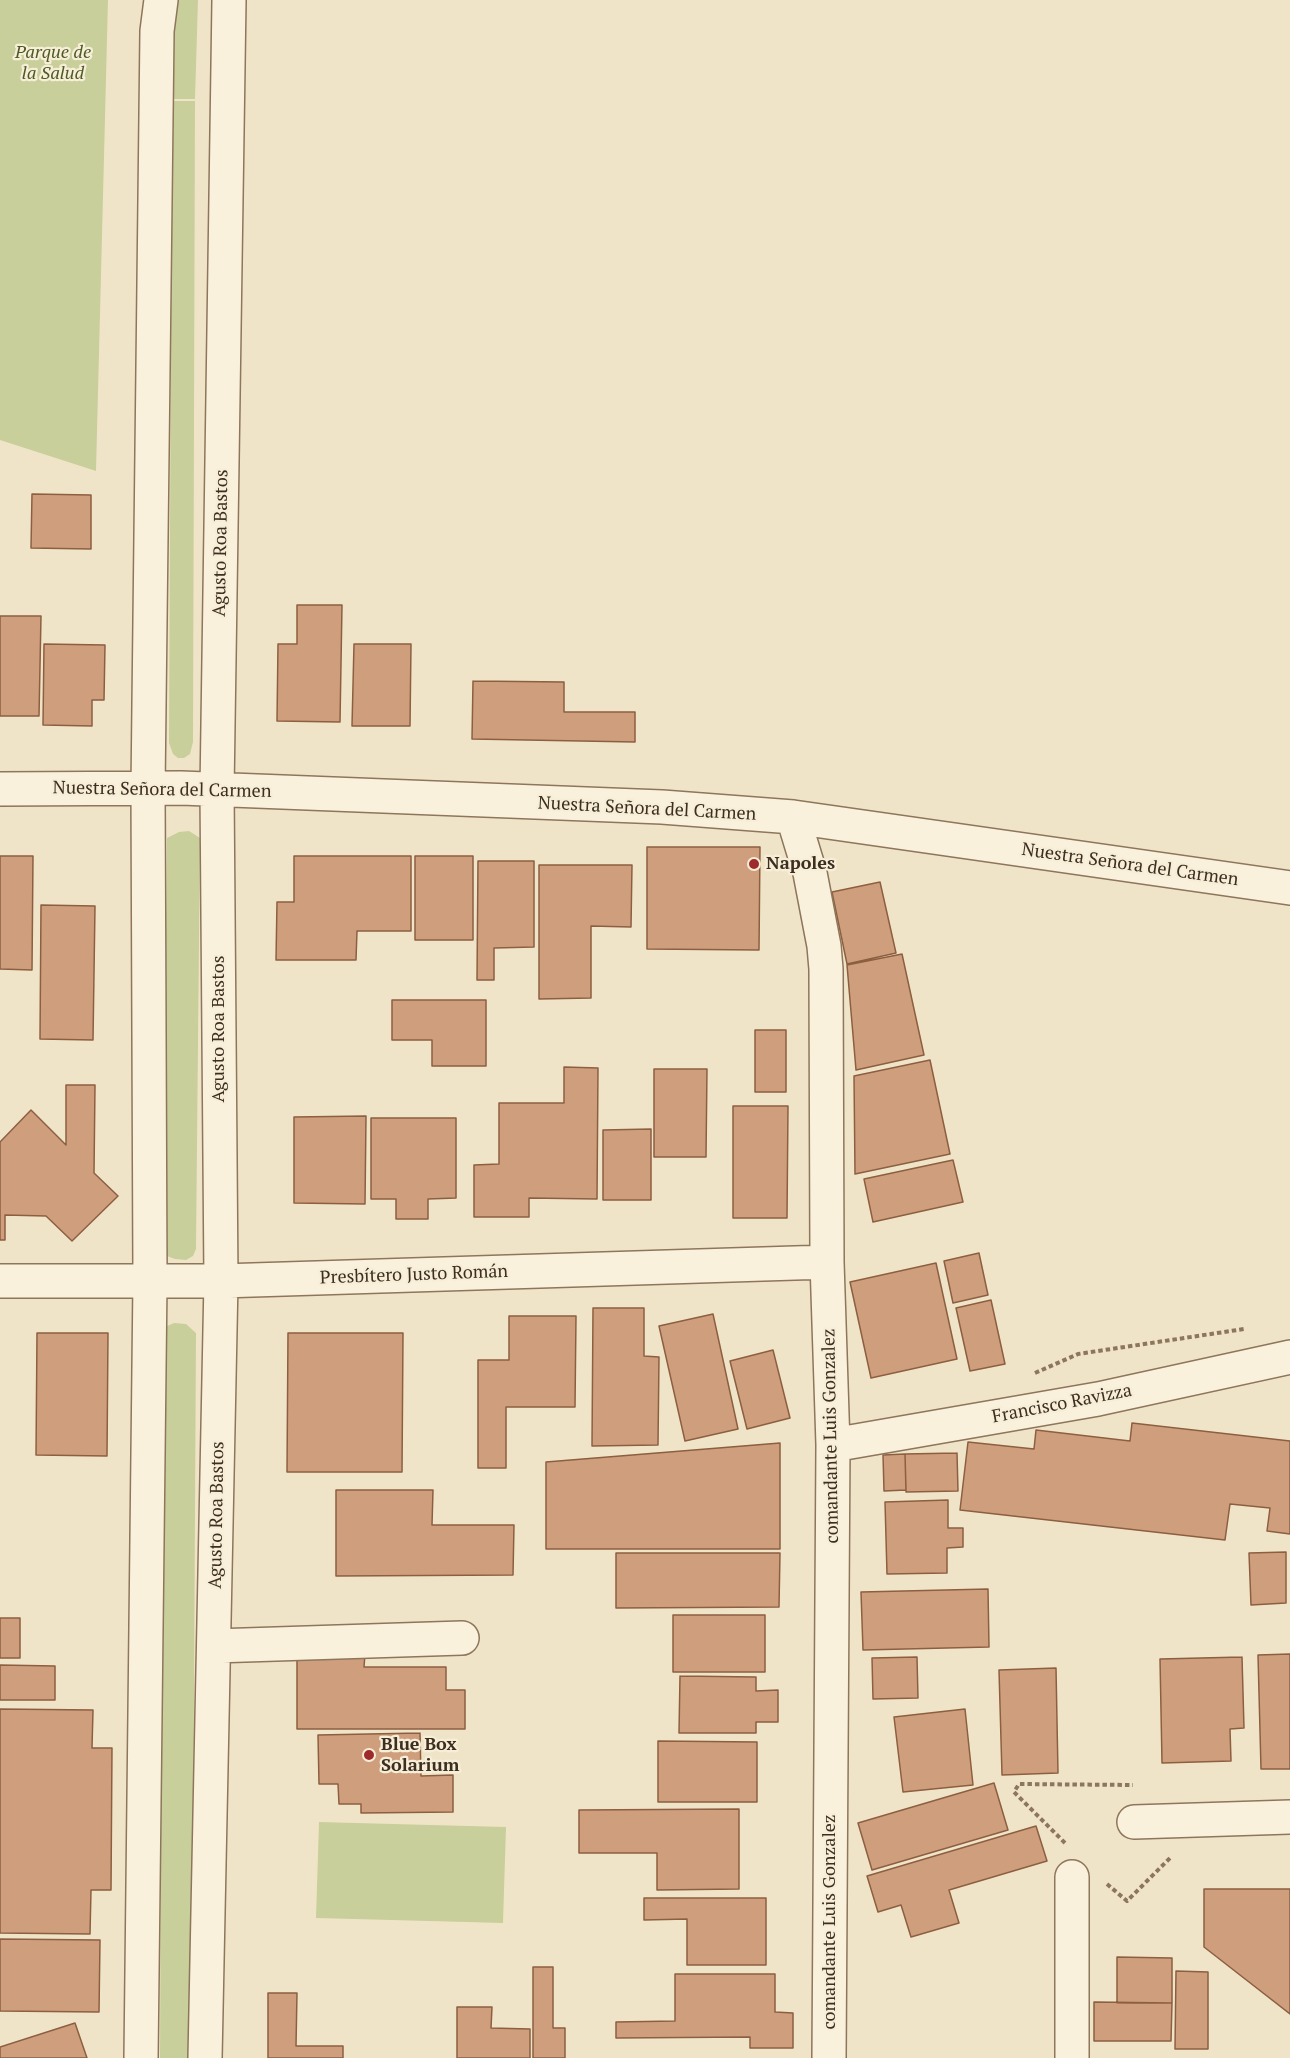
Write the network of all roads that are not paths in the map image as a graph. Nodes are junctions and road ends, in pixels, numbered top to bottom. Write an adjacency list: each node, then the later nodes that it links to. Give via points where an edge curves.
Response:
1 (160, 0): 3 (street)
2 (229, 0): 5 (street, Agusto Roa Bastos)
3 (148, 788): 4 (street, Nuestra Señora del Carmen); 5 (street, Nuestra Señora del Carmen); 10 (street)
4 (0, 789)
5 (217, 790): 6 (street, Nuestra Señora del Carmen, via 662,807); 11 (street, Agusto Roa Bastos)
6 (793, 817): 7 (street, Nuestra Señora del Carmen); 8 (street, comandante Luis Gonzalez, via 810,873 826,969)
7 (1290, 888)
8 (828, 1262): 11 (street, Presbítero Justo Román); 13 (street, comandante Luis Gonzalez)
9 (0, 1281): 10 (street, Presbítero Justo Román)
10 (150, 1281): 11 (street, Presbítero Justo Román); 19 (street)
11 (221, 1281): 15 (street, Agusto Roa Bastos)
12 (1290, 1357): 13 (street, Francisco Ravizza, via 1098,1399)
13 (833, 1445): 21 (street, comandante Luis Gonzalez)
14 (462, 1638): 15 (street)
15 (214, 1646): 20 (street, Agusto Roa Bastos)
16 (1290, 1817): 17 (street)
17 (1134, 1822)
18 (1087, 1878): 22 (street)
19 (141, 2058)
20 (205, 2058)
21 (829, 2058)
22 (1072, 2058)

